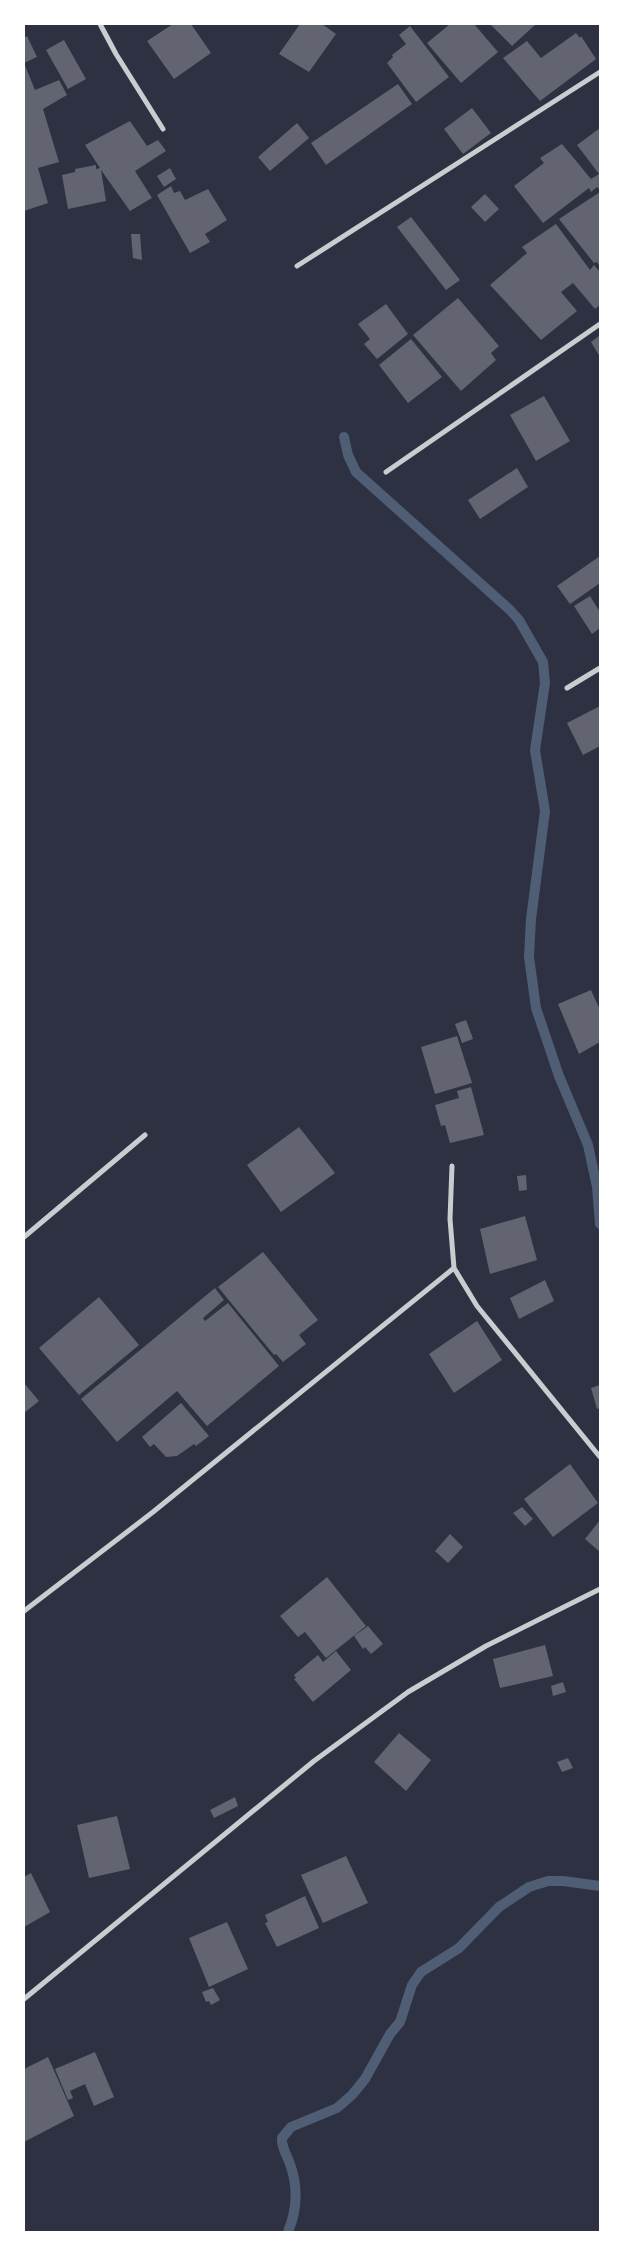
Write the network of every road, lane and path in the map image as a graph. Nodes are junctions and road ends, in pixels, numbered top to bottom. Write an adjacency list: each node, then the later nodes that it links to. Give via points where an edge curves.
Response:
1 (100, 24): 3 (street)
2 (600, 72): 4 (street)
3 (163, 129)
4 (297, 266)
5 (600, 324): 6 (street)
6 (386, 472)
7 (600, 668): 8 (street)
8 (566, 688)
9 (146, 1135): 11 (street)
10 (452, 1166): 12 (street, via 450,1219)
11 (24, 1237)
12 (454, 1268): 13 (street, via 477,1306); 15 (street, via 153,1512)
13 (600, 1456)
14 (600, 1589): 16 (street, via 486,1646 408,1692 314,1761)
15 (24, 1611)
16 (24, 1999)

